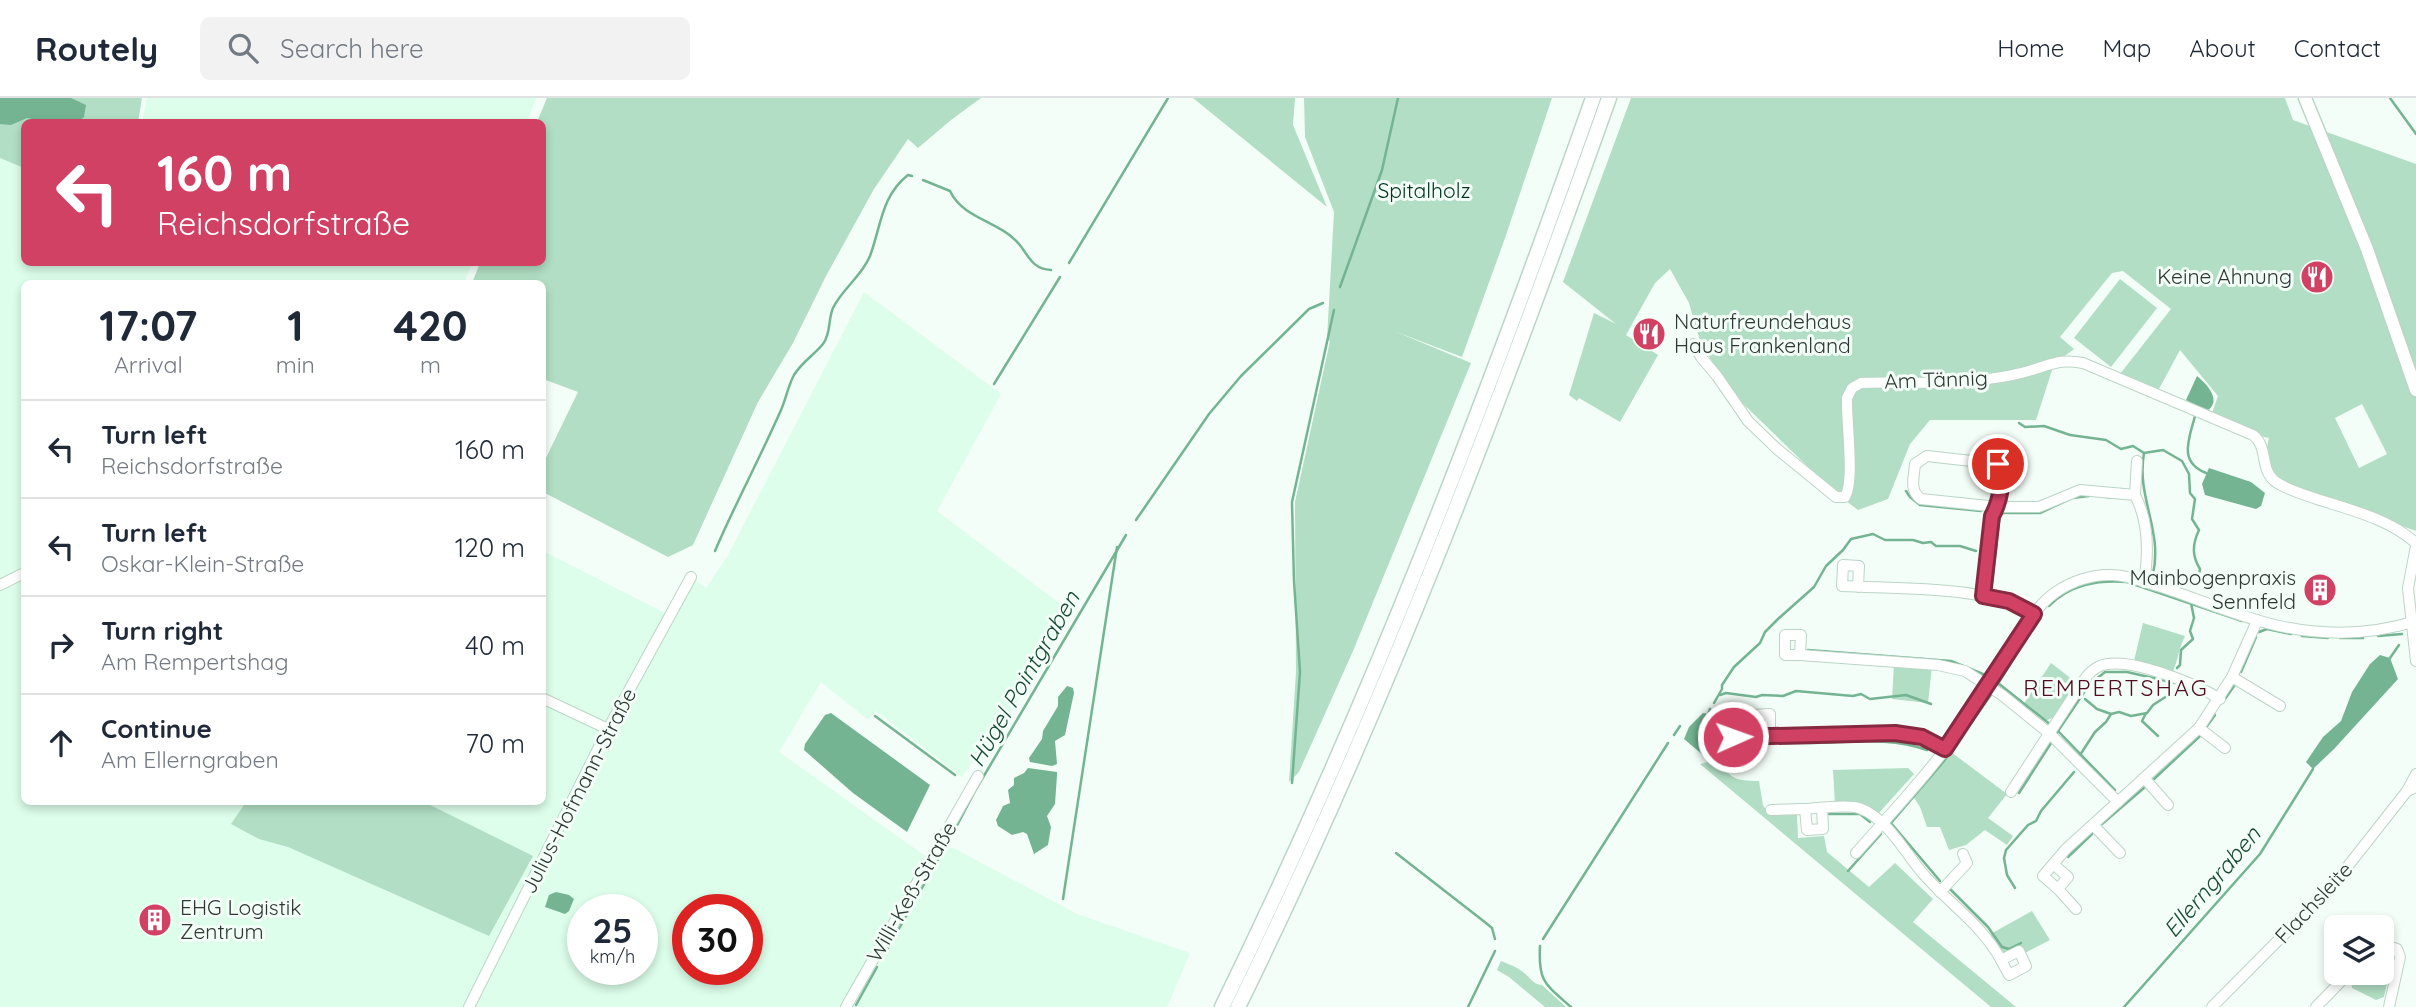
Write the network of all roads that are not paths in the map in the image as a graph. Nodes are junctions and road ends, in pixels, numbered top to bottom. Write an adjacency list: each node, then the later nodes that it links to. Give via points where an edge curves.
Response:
1 (1593, 98): 61 (highway, via 1492,379 1404,599)
2 (1609, 98): 62 (highway, via 1517,353 1422,595)
3 (2305, 98): 5 (main road, via 2367,249)
4 (1693, 344): 9 (street, Am Tännig, via 1748,421 1836,497 1848,493 1847,398 1852,388 1861,383 1968,382 2069,361 2253,435 2261,443 2266,470 2276,482 2388,524)
5 (2416, 390)
6 (2137, 461): 7 (street)
7 (2135, 495): 8 (street, via 2080,490 2039,507); 13 (street, via 2146,528)
8 (1998, 507): 8 (street, via 1921,499 1913,489 1915,464 1927,456 1998,464); 16 (street, via 1992,516)
9 (2416, 545): 12 (street)
10 (21, 574): 14 (street)
11 (691, 577): 28 (street, Julius-Hofmann-Straße)
12 (2412, 577): 19 (street)
13 (2144, 582): 17 (street, via 2111,575 2082,579 2056,592); 18 (street)
14 (0, 584)
15 (1858, 587): 16 (street)
16 (1983, 596): 17 (street, via 2009,601)
17 (2034, 614): 23 (street)
18 (2257, 621): 19 (street, via 2341,634); 22 (street)
19 (2414, 621): 21 (street)
20 (1800, 655): 23 (street, via 1938,665 1965,671)
21 (2416, 661)
22 (2232, 677): 24 (street); 26 (street)
23 (1987, 685): 29 (street); 34 (street)
24 (2220, 699): 27 (street); 29 (street, via 2172,677 2128,665 2104,664 2084,680)
25 (546, 700): 28 (street)
26 (2280, 706)
27 (2199, 728): 33 (street); 37 (street)
28 (608, 729): 59 (street, Julius-Hofmann-Straße)
29 (2050, 734): 39 (street); 40 (street)
30 (1770, 736): 32 (street); 32 (street, via 1770,714 1753,715); 34 (street, via 1907,733)
31 (1733, 737): 32 (street)
32 (1753, 737)
33 (2225, 748)
34 (1945, 749): 45 (street)
35 (2416, 774): 38 (street, Flachsleite)
36 (978, 776): 60 (street, Willi-Keß-Straße)
37 (2145, 779): 40 (street); 41 (street)
38 (2411, 789): 63 (street, Flachsleite, via 2333,885)
39 (2011, 792)
40 (2118, 802): 46 (street)
41 (2168, 805)
42 (1822, 808): 43 (street); 43 (street, via 1823,829 1807,830); 45 (street, via 1856,807)
43 (1805, 809): 44 (street)
44 (1771, 810)
45 (1882, 823): 47 (street); 52 (street)
46 (2093, 825): 48 (street); 50 (street)
47 (1856, 853)
48 (2120, 853)
49 (1963, 854): 52 (street, via 1966,863)
50 (2053, 864): 51 (street, via 2068,877); 51 (street, via 2043,876)
51 (2059, 889): 53 (street)
52 (1940, 892): 55 (street, via 1982,930)
53 (2076, 909)
54 (2394, 948): 56 (street, via 2400,957)
55 (2001, 960)
56 (2394, 984)
57 (2337, 985): 64 (street)
58 (2394, 985): 65 (street)
59 (470, 1007)
60 (846, 1007)
61 (1222, 1007)
62 (1238, 1007)
63 (2212, 1007)
64 (2316, 1007)
65 (2389, 1007)

